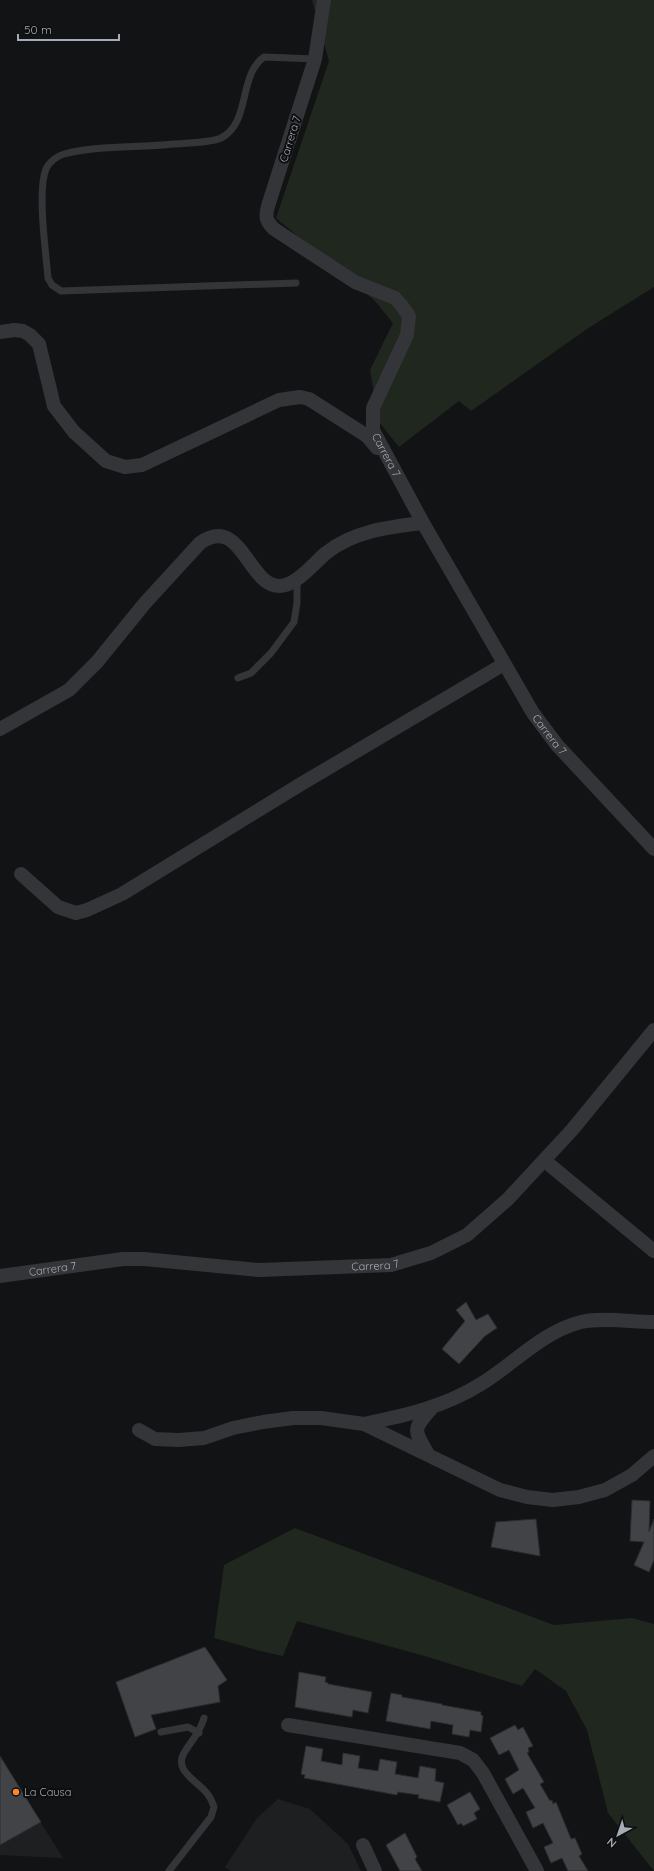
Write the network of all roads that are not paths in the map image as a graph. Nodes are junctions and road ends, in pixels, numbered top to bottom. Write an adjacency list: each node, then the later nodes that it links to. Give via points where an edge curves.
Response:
1 (324, 0): 2 (street, Carrera 7)
2 (315, 59): 3 (lane, via 264,57 259,61 251,74 235,126 221,138 64,155 53,160 46,169 42,192 48,278 52,285 61,291); 5 (street, Carrera 7, via 265,215 267,222 274,229 355,282 395,298 409,316 407,335 374,408 373,430)
3 (296, 283)
4 (0, 332): 5 (street, via 23,331 39,344 54,406 74,432 106,461 125,467 142,465 280,400 300,396 317,403 367,436)
5 (389, 462): 6 (street, Carrera 7)
6 (423, 523): 7 (street, via 379,528 338,544); 8 (street, Carrera 7)
7 (297, 579): 9 (lane, via 294,622 271,654 251,673); 10 (street, via 293,583 281,586 268,584 236,544 228,538 208,538 200,543 97,662 68,690)
8 (504, 664): 11 (street, Carrera 7, via 533,713 557,745); 12 (street, via 122,894 87,910 76,913 58,907)
9 (238, 678)
10 (0, 728)
11 (654, 849)
12 (21, 874)
13 (654, 1030): 14 (street, Carrera 7)
14 (545, 1161): 15 (street); 16 (street, Carrera 7, via 508,1199 467,1235 431,1253 390,1265 259,1270 122,1259)
15 (654, 1251)
16 (0, 1276)
17 (654, 1322): 18 (street, via 602,1320 562,1328 518,1356 482,1384 456,1399)
18 (432, 1408): 19 (street); 21 (street, via 418,1423 417,1429 417,1435)
19 (364, 1424): 20 (street, via 320,1418 293,1418 233,1428 204,1438 179,1440 155,1439); 21 (street)
20 (139, 1430)
21 (428, 1454): 22 (street, via 500,1490 527,1498 553,1500 606,1490 632,1475)
22 (654, 1456)
23 (204, 1718): 26 (lane)
24 (288, 1725): 30 (street, via 460,1753 473,1760 483,1773)
25 (161, 1732): 26 (lane, via 188,1727)
26 (199, 1733): 28 (lane, via 184,1754 182,1767 205,1791 214,1807 211,1817)
27 (363, 1846): 29 (street)
28 (169, 1871)
29 (375, 1871)
30 (537, 1871)

